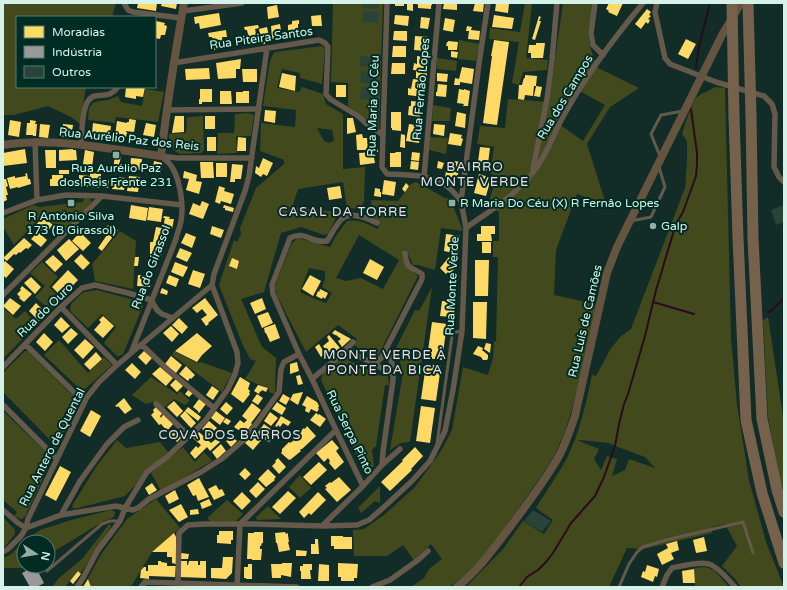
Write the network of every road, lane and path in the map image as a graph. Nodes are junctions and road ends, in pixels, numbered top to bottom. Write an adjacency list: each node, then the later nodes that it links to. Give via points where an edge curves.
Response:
1 (124, 3): 14 (street)
2 (242, 3): 13 (street)
3 (387, 3): 23 (street, Rua Maria do Céu)
4 (439, 3): 31 (street, Rua Fernão Lopes)
5 (488, 3): 35 (street, Rua Monte Verde)
6 (557, 3): 30 (street, via 547,99)
7 (595, 3): 16 (street, via 591,34 593,45)
8 (642, 3): 16 (street, Rua dos Campos)
9 (657, 3): 18 (street, via 656,12 665,58 670,64)
10 (732, 3): 82 (highway, bridge, via 746,420 762,494)
11 (740, 3): 18 (main road, Rua Luís de Camões)
12 (748, 3): 72 (highway, bridge, via 753,239 762,419)
13 (183, 11): 14 (street); 17 (main road)
14 (132, 15)
15 (268, 48): 17 (street, Rua Piteira Santos); 20 (street); 23 (street, Rua Piteira Santos, via 315,40 325,43 328,47 326,94)
16 (603, 55): 30 (street, Rua dos Campos, via 573,100)
17 (173, 63): 21 (main road)
18 (702, 77): 22 (main road, Rua Luís de Camões); 32 (street, via 764,96 772,104 775,114 774,167)
19 (117, 88): 26 (street, via 114,92 94,96 87,101 84,108)
20 (259, 109): 21 (street); 28 (street)
21 (166, 110): 27 (main road)
22 (685, 111): 29 (main road, Rua Luís de Camões); 29 (lane, via 660,115 651,134)
23 (383, 136): 31 (street, Rua Maria do Céu, via 382,167 387,174)
24 (35, 142): 25 (main road, Rua Aurélio Paz dos Reis); 26 (main road, Rua Aurélio Paz dos Reis); 34 (street)
25 (3, 145)
26 (81, 145): 27 (main road, Rua Aurélio Paz dos Reis)
27 (161, 156): 28 (street, Rua Aurélio Paz dos Reis); 36 (street, Rua do Girassol, via 174,170 180,187)
28 (252, 158): 42 (street, via 245,191)
29 (659, 161): 38 (main road, Rua Luís de Camões); 38 (lane, via 665,187 651,217)
30 (533, 171): 40 (street, Rua dos Campos, via 504,202)
31 (424, 177): 35 (street, Rua Maria do Céu, via 440,182)
32 (784, 182)
33 (102, 196): 34 (street, via 66,195); 36 (street); 43 (street)
34 (37, 200): 37 (street)
35 (461, 201): 40 (street, Rua Monte Verde)
36 (182, 205): 44 (street, Rua do Girassol, via 176,239)
37 (3, 213)
38 (629, 222): 89 (main road, Rua Luís de Camões, via 607,273 575,416 559,456 540,487 481,565)
39 (376, 223): 53 (street, Rua Serpa Pinto, via 366,217 347,216 342,218 327,241 295,235 290,238 272,284 273,294)
40 (466, 228): 76 (street, Rua Monte Verde, via 462,331 445,431 430,461 369,520 357,525)
41 (406, 253): 50 (street, via 406,263 422,274 422,279)
42 (212, 285): 46 (street, Rua Antero de Quental); 62 (street, via 237,352 238,363 228,389)
43 (3, 295)
44 (151, 300): 45 (street, Rua do Ouro, via 95,286 82,288); 46 (street, via 162,314); 52 (street, Rua do Girassol)
45 (61, 308): 48 (street, Rua do Ouro); 55 (street)
46 (172, 318): 49 (street, Rua Antero de Quental)
47 (353, 342): 51 (street)
48 (25, 344): 56 (street, Rua do Ouro); 59 (street)
49 (142, 345): 52 (street, Rua Antero de Quental); 62 (street)
50 (387, 347): 54 (street); 57 (street)
51 (347, 348): 54 (street); 58 (street)
52 (131, 353): 55 (street, Rua Antero de Quental)
53 (299, 354): 58 (street, Rua Serpa Pinto); 70 (street, via 284,362 279,392 246,438 202,472 138,508)
54 (375, 364): 57 (street)
55 (117, 365): 59 (street, Rua Antero de Quental, via 99,382)
56 (3, 367)
57 (393, 374): 68 (street)
58 (312, 379): 64 (street, Rua Serpa Pinto)
59 (84, 402): 67 (street, Rua Antero de Quental)
60 (156, 404): 65 (street)
61 (3, 406): 67 (street)
62 (214, 408): 65 (street)
63 (138, 420): 73 (street, via 124,427 107,444 80,481)
64 (336, 430): 69 (street, Rua Serpa Pinto); 75 (street)
65 (189, 436): 70 (street, via 148,472)
66 (400, 448): 68 (street, Rua Serpa Pinto)
67 (56, 458): 77 (street, Rua Antero de Quental)
68 (382, 465): 69 (street, Rua Serpa Pinto)
69 (363, 486): 76 (street, Rua Serpa Pinto)
70 (125, 508): 73 (street, via 116,506); 74 (street)
71 (3, 510): 77 (street)
72 (784, 512)
73 (61, 515): 77 (street)
74 (120, 521): 81 (lane, via 102,524); 85 (street, via 98,550)
75 (240, 524): 76 (street, Rua Monte Verde); 83 (street, Rua Monte Verde, via 188,526 179,533); 84 (street)
76 (322, 526)
77 (26, 528): 79 (street, Rua Antero de Quental, via 22,536)
78 (428, 551): 88 (street, via 390,580)
79 (3, 552)
80 (753, 553): 90 (lane, via 743,522 666,540 643,547 637,552)
81 (56, 563)
82 (784, 563)
83 (178, 583): 84 (street); 86 (street, via 145,582)
84 (237, 586): 87 (street)
85 (77, 587)
86 (141, 587)
87 (297, 587)
88 (372, 587)
89 (457, 587)
90 (619, 587)
91 (662, 587): 92 (street, via 672,568 702,563 710,564)
92 (735, 587)

